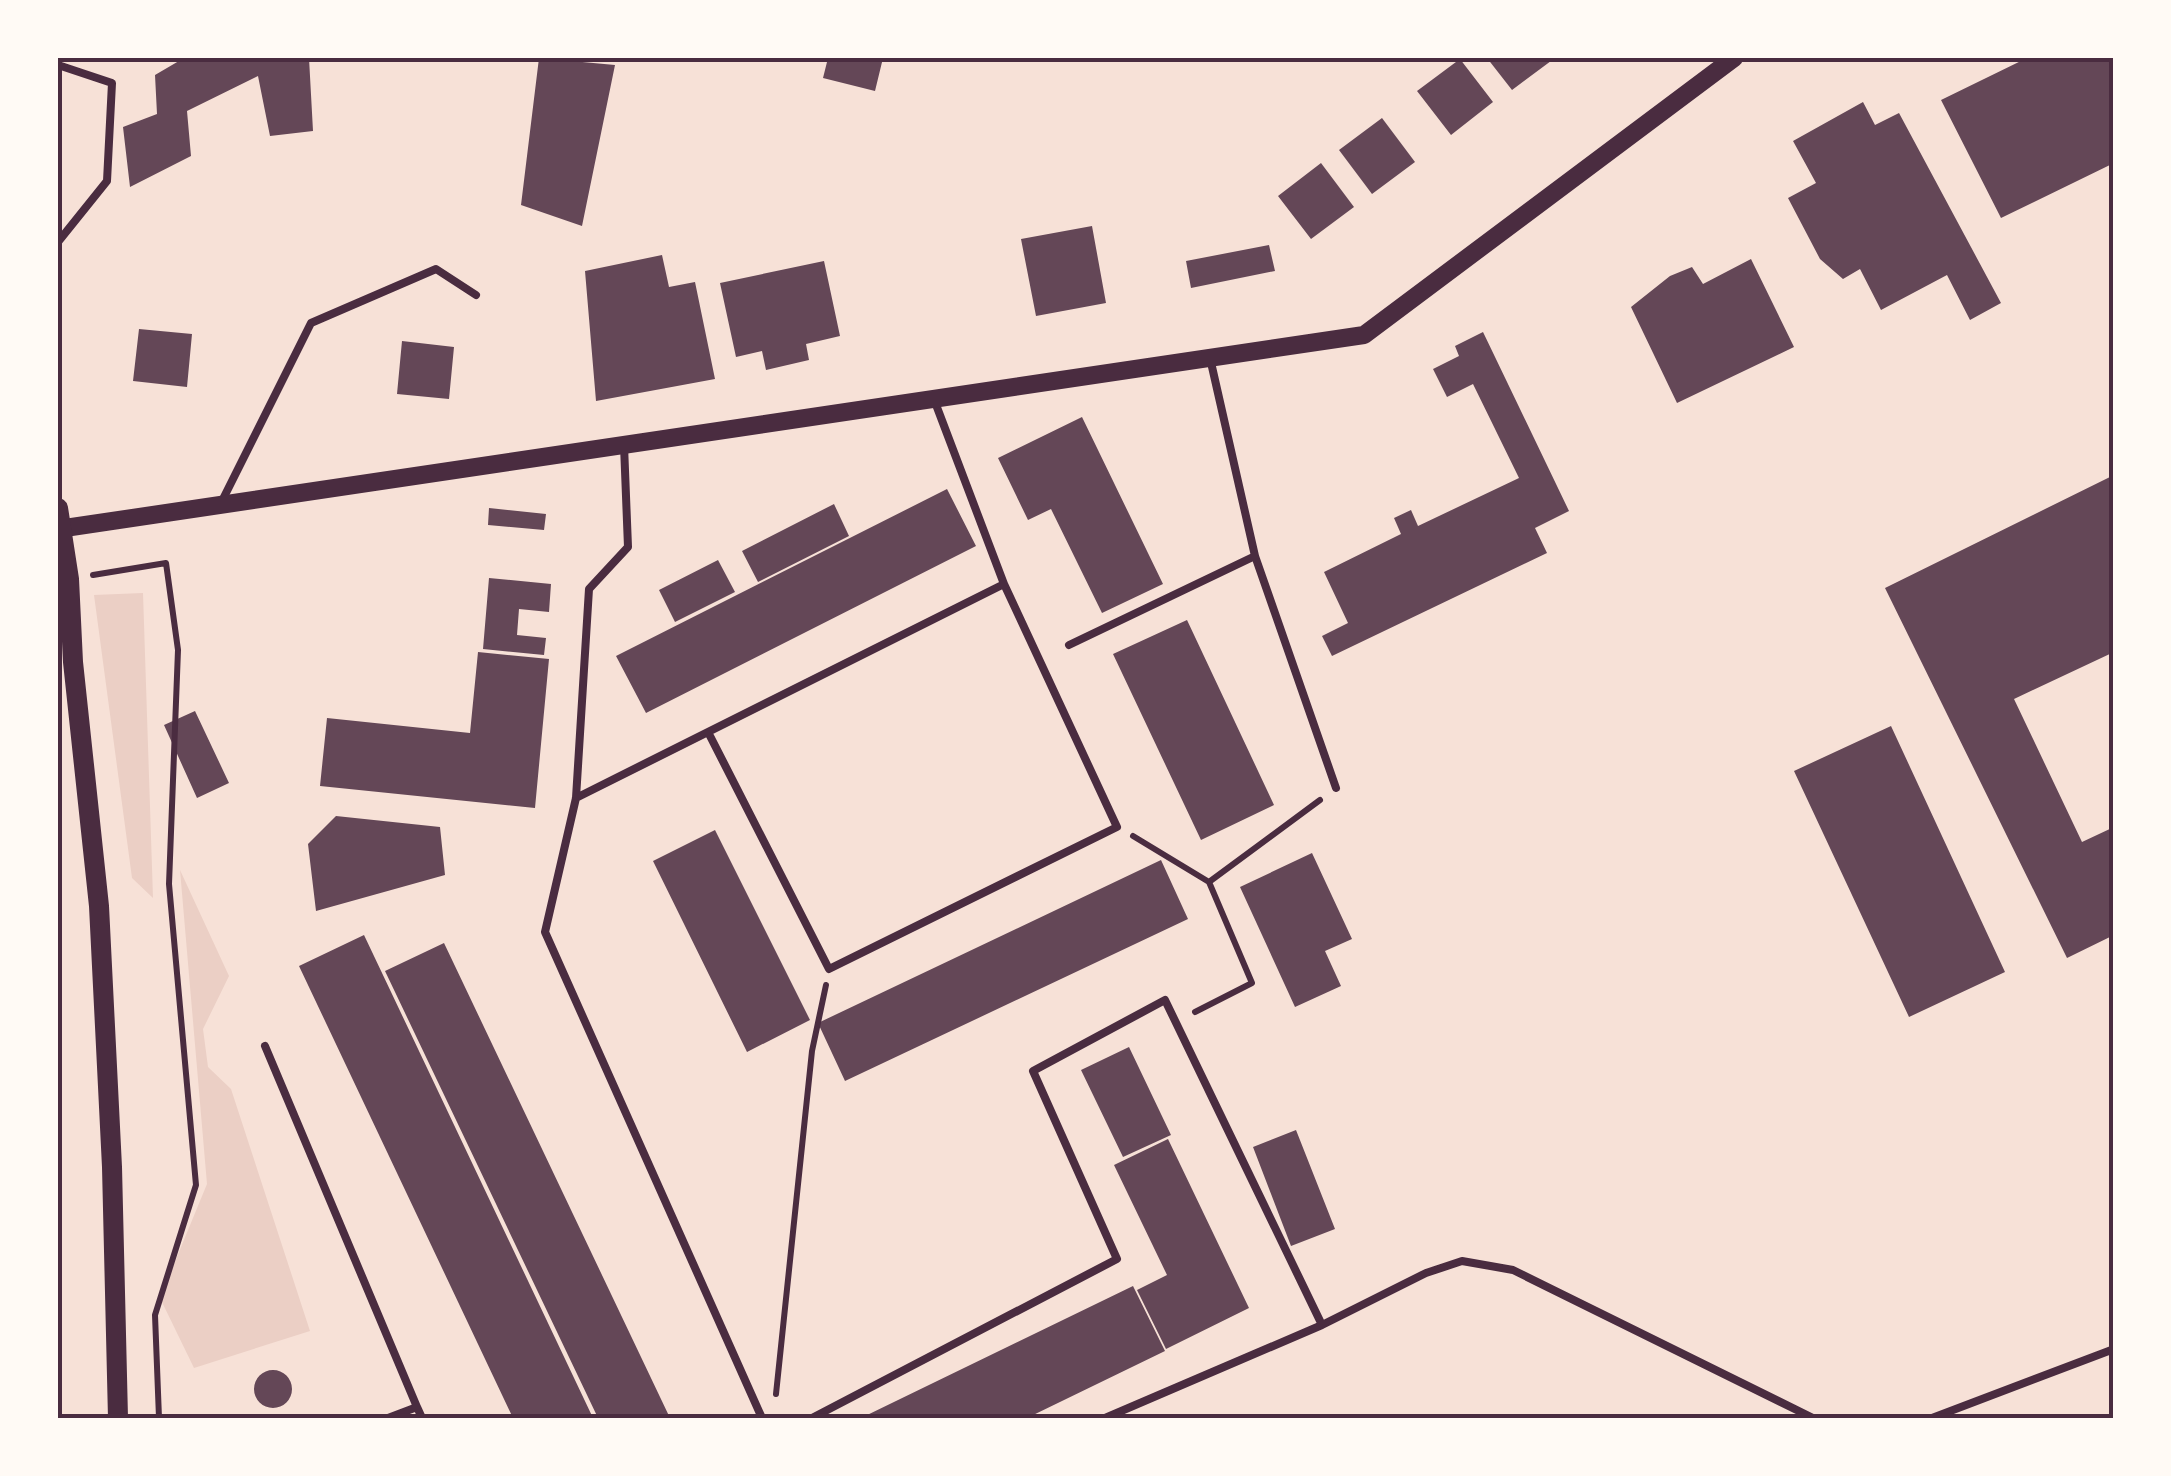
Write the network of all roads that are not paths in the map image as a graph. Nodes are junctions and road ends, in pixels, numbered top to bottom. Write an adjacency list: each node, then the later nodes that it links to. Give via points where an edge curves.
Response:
1 (1734, 58): 5 (street, via 1364,335)
2 (58, 65): 3 (lane, via 112,82 107,181)
3 (58, 242)
4 (476, 295): 8 (lane, via 436,269 311,323)
5 (1210, 358): 6 (street); 10 (lane)
6 (934, 399): 7 (street); 11 (lane)
7 (624, 445): 8 (street); 15 (lane, via 628,547 589,589)
8 (220, 506): 9 (street)
9 (59, 522): 20 (main road, via 99,906)
10 (1255, 556): 12 (lane); 14 (lane)
11 (1004, 584): 13 (lane); 13 (lane, via 1117,827 829,969)
12 (1070, 645)
13 (708, 732): 15 (lane)
14 (1336, 788)
15 (576, 798): 23 (lane, via 544,932)
16 (265, 1046): 19 (lane)
17 (1322, 1325): 24 (lane, via 1164,1000 1033,1071 1116,1259); 25 (lane); 26 (lane, via 1462,1261 1513,1270)
18 (2114, 1348): 27 (lane)
19 (417, 1407): 21 (lane); 22 (lane)
20 (118, 1418)
21 (388, 1418)
22 (422, 1418)
23 (762, 1418)
24 (812, 1418)
25 (1105, 1418)
26 (1813, 1418)
27 (1932, 1418)

